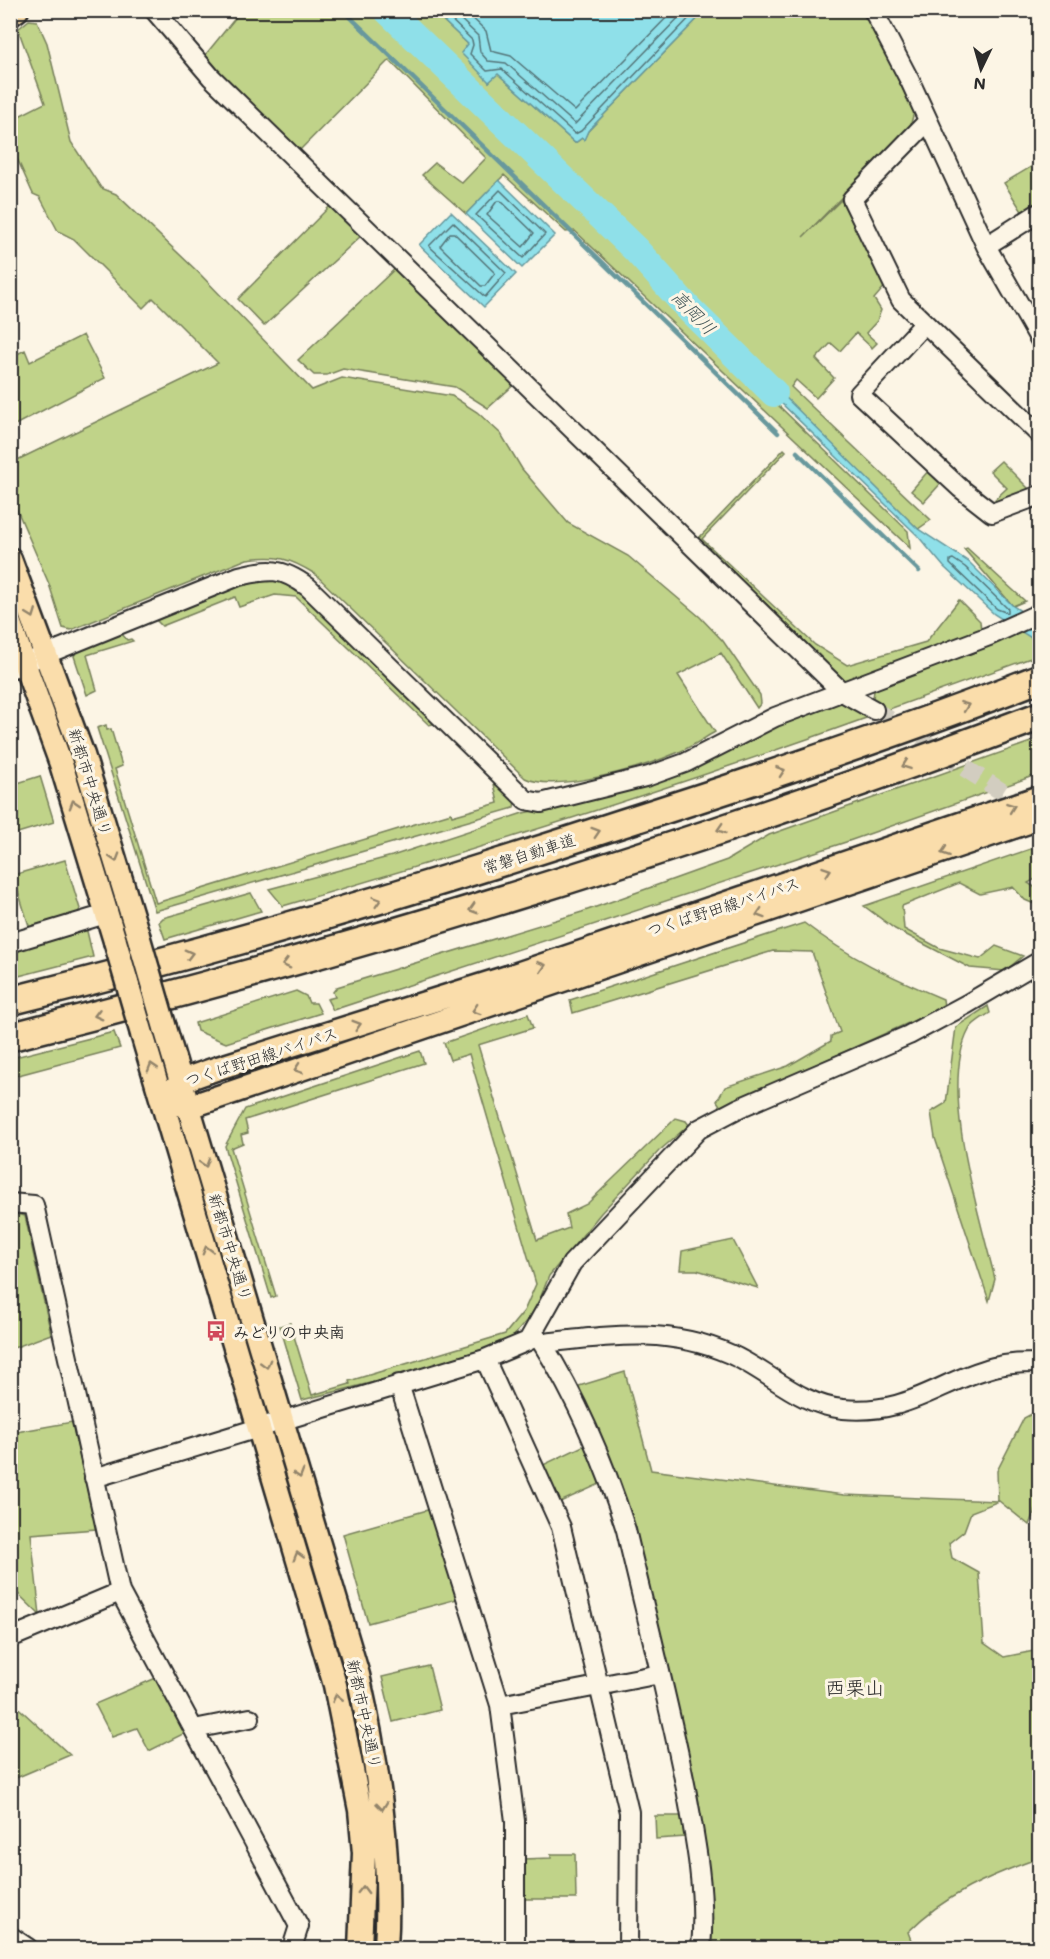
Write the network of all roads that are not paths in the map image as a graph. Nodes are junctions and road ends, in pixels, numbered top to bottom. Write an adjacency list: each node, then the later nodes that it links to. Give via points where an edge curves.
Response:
1 (17, 10): 4 (main road)
2 (154, 10): 18 (street, via 211,77)
3 (873, 10): 5 (street)
4 (10, 15)
5 (928, 121): 7 (street); 8 (street, via 852,199 901,300)
6 (1040, 212): 7 (street)
7 (986, 246): 9 (street)
8 (925, 323): 10 (street); 11 (street, via 858,394 992,513)
9 (1040, 340)
10 (1040, 435)
11 (1040, 495)
12 (10, 559): 15 (main road, 新都市中央通り, one-way to 15)
13 (1040, 613): 18 (street)
14 (10, 624): 16 (main road, 新都市中央通り)
15 (48, 654): 16 (street); 18 (street, via 239,576 275,570 292,574 532,803 650,776 685,763 775,717); 28 (main road, 新都市中央通り, one-way to 28, bridge, via 83,755)
16 (18, 665): 23 (main road, 新都市中央通り, one-way to 16, via 61,764)
17 (1040, 678): 26 (highway, 常磐自動車道, one-way to 17, via 323,917 520,857 757,780)
18 (842, 692): 19 (street)
19 (874, 710)
20 (1040, 716): 27 (highway, one-way to 27, via 754,819 518,895 343,949)
21 (1040, 797): 28 (main road, つくば野田線バイパス, one-way to 21, via 552,963)
22 (1040, 818): 30 (main road, つくば野田線バイパス, one-way to 30)
23 (106, 914): 24 (street); 29 (main road, 新都市中央通り, one-way to 23, bridge)
24 (10, 943)
25 (1040, 961): 32 (street, via 909,1035 699,1129 572,1263)
26 (10, 1000)
27 (10, 1037)
28 (181, 1081): 29 (main road, つくば野田線バイパス); 30 (main road, 新都市中央通り)
29 (162, 1100): 30 (main road, つくば野田線バイパス); 37 (main road, 新都市中央通り, one-way to 29)
30 (189, 1107): 36 (main road, 新都市中央通り, one-way to 36)
31 (10, 1203): 38 (street, via 34,1205)
32 (538, 1339): 33 (street); 34 (street, via 630,1334 688,1340 732,1354 819,1404 862,1410 914,1402 997,1366); 41 (street, via 576,1407 615,1494)
33 (485, 1359): 35 (street); 42 (street, via 561,1527)
34 (1040, 1363)
35 (399, 1384): 36 (street); 43 (street)
36 (282, 1418): 37 (street); 50 (main road, 新都市中央通り, one-way to 50, via 341,1613 372,1738 387,1857)
37 (259, 1425): 38 (street); 49 (main road, 新都市中央通り, one-way to 37, via 363,1853 349,1748 326,1654)
38 (94, 1478): 39 (street)
39 (120, 1592): 40 (street); 45 (street)
40 (10, 1638)
41 (660, 1674): 42 (street); 53 (street, via 693,1828 702,1894)
42 (599, 1686): 43 (street); 52 (street, via 629,1812)
43 (500, 1705): 51 (street, via 515,1821)
44 (250, 1718): 45 (street)
45 (194, 1729): 48 (street, via 299,1926)
46 (10, 1936): 47 (street)
47 (28, 1948)
48 (292, 1948)
49 (360, 1948)
50 (386, 1948)
51 (514, 1948)
52 (628, 1948)
53 (701, 1948)

